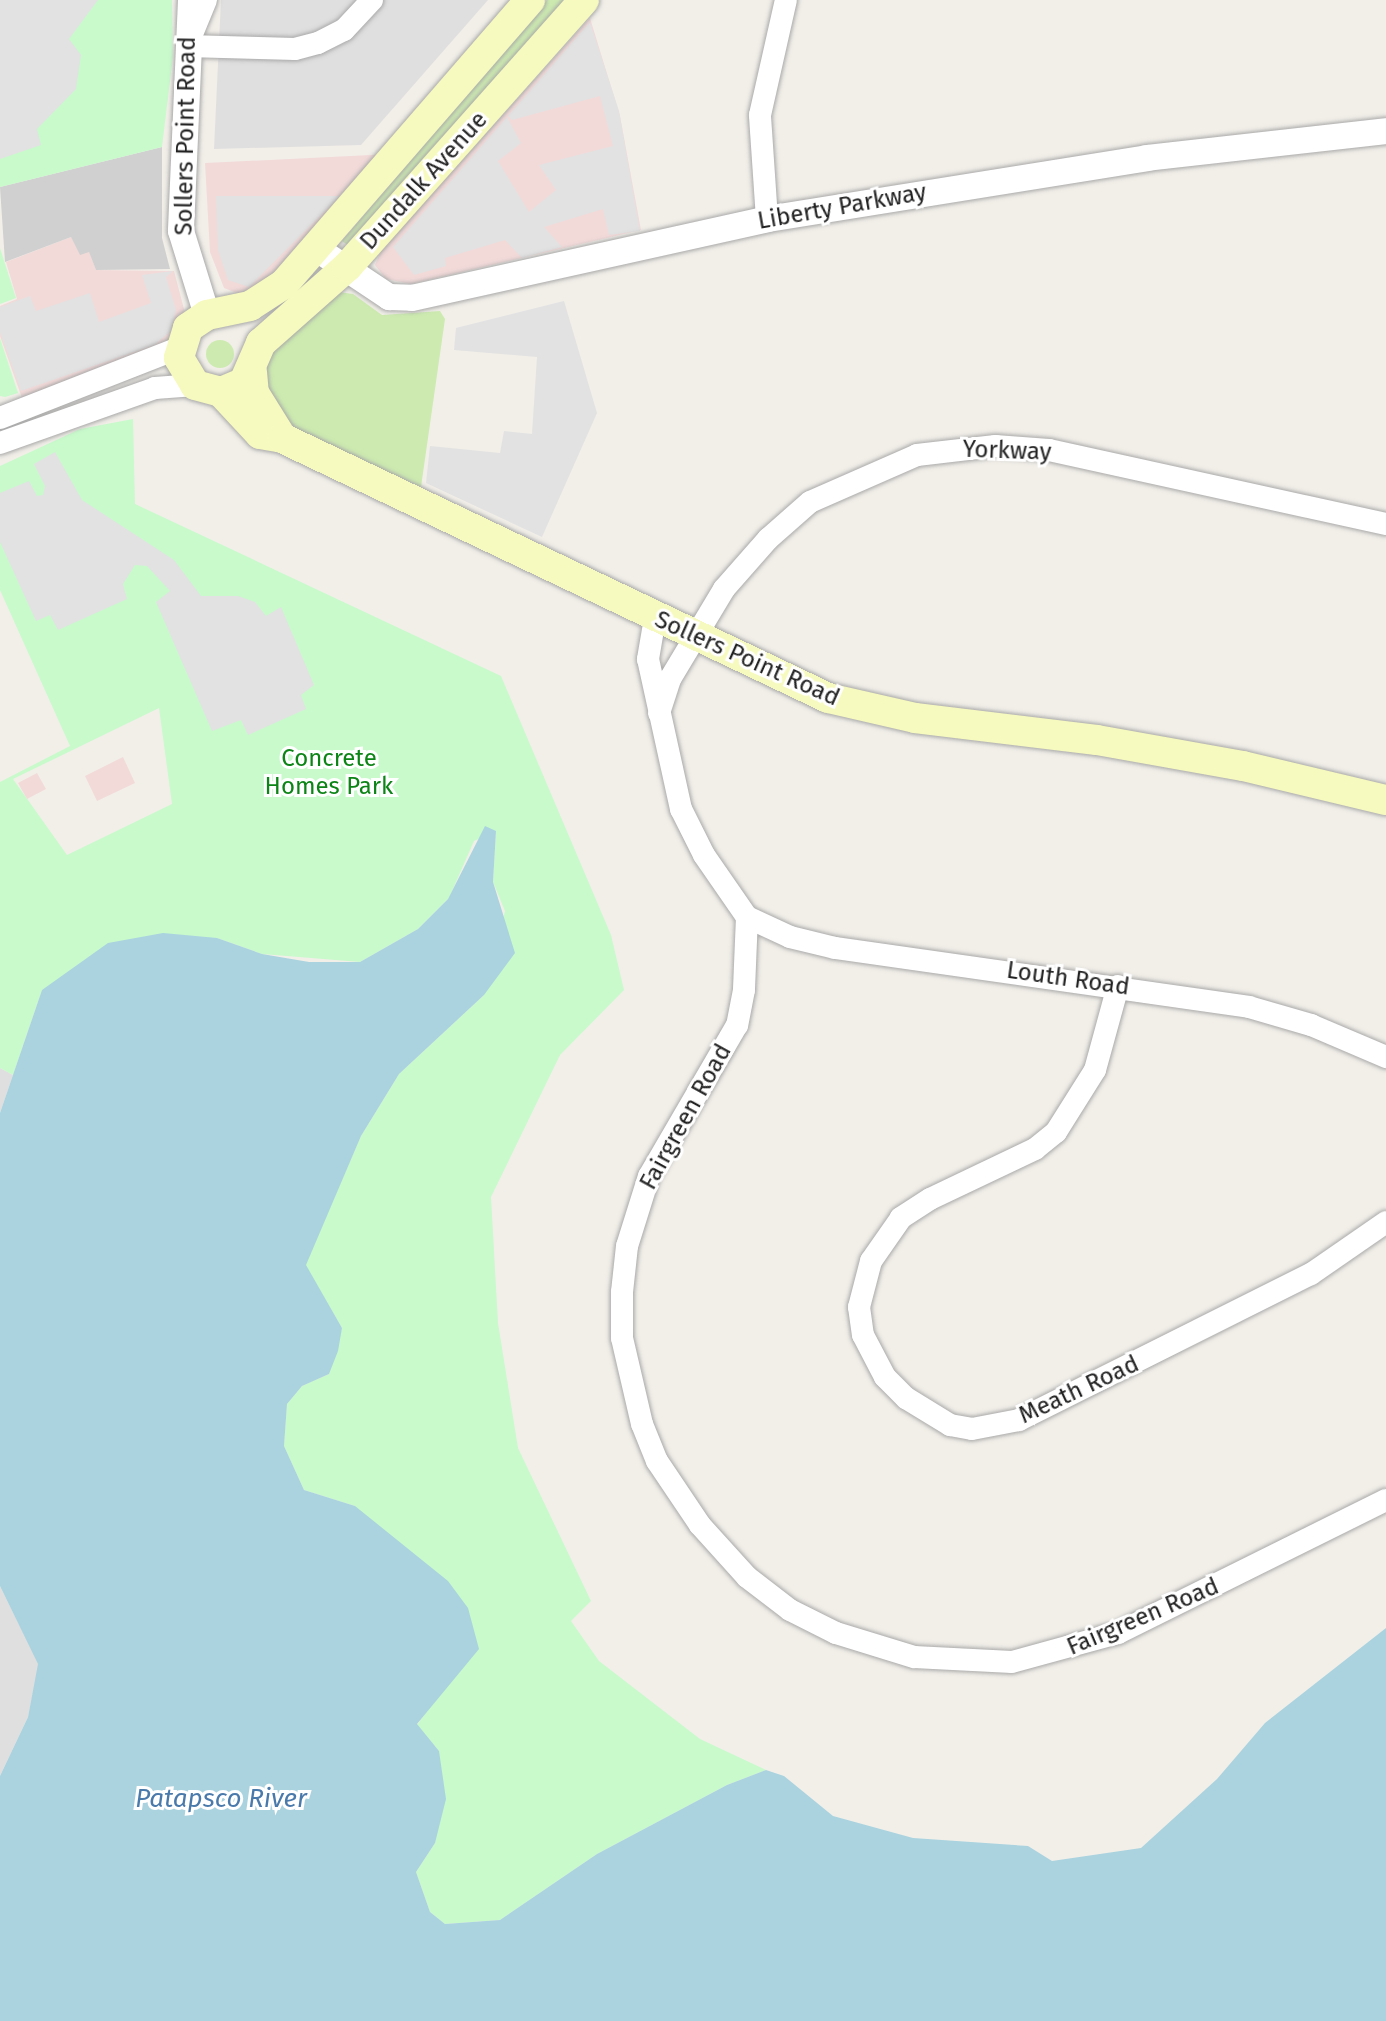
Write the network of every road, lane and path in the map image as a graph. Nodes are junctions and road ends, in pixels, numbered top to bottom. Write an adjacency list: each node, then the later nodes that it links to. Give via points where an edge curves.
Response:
1 (191, 0): 7 (street, Sollers Point Road)
2 (206, 0): 7 (street)
3 (372, 0): 7 (street, via 344,30 295,49)
4 (530, 0): 11 (main road, Dundalk Avenue)
5 (584, 0): 12 (main road, Dundalk Avenue)
6 (786, 0): 10 (street, via 760,115)
7 (187, 46): 13 (street, Sollers Point Road, via 181,231)
8 (1386, 131): 9 (street); 10 (street, Liberty Parkway, via 1147,158)
9 (1386, 144)
10 (767, 219): 12 (street, Liberty Parkway, via 412,298 389,297)
11 (317, 249): 12 (street, Liberty Parkway); 13 (main road, Dundalk Avenue, via 284,284 250,306)
12 (347, 267): 15 (main road, Dundalk Avenue, via 261,343)
13 (214, 315): 14 (main road, Dundalk Avenue, via 188,328); 15 (main road, via 243,323)
14 (179, 348): 16 (main road, via 182,369); 17 (street)
15 (255, 362): 16 (main road, Dundalk Avenue, via 244,382); 18 (main road, via 254,393)
16 (208, 388): 18 (main road, Sollers Point Road, via 260,434); 19 (street, Dundalk Avenue, via 155,388)
17 (0, 418)
18 (282, 438): 21 (main road, Sollers Point Road)
19 (0, 443)
20 (1386, 524): 22 (street, Yorkway, via 1049,450 995,446 917,455 838,487 788,520 724,589)
21 (655, 618): 22 (main road, Sollers Point Road); 23 (street, via 648,659)
22 (694, 637): 23 (street); 24 (main road, Sollers Point Road, via 828,698 864,708 1097,740 1243,766)
23 (658, 714): 25 (street, via 681,809 704,855)
24 (1386, 800)
25 (747, 917): 26 (street, Louth Road, via 790,937 835,948); 29 (street, Fairgreen Road, via 737,1025 649,1176 637,1210 627,1246 622,1338 642,1424 657,1461 679,1499 747,1577 790,1610 874,1647 954,1661 1012,1662 1118,1633)
26 (1118, 986): 27 (street, Louth Road, via 1249,1007 1311,1025); 28 (street, Meath Road, via 1095,1070 1056,1132 1035,1149 901,1218 871,1261 859,1307 863,1335 888,1381 906,1398 950,1425 972,1429 1019,1420 1311,1274)
27 (1386, 1057)
28 (1386, 1222)
29 (1386, 1500)

